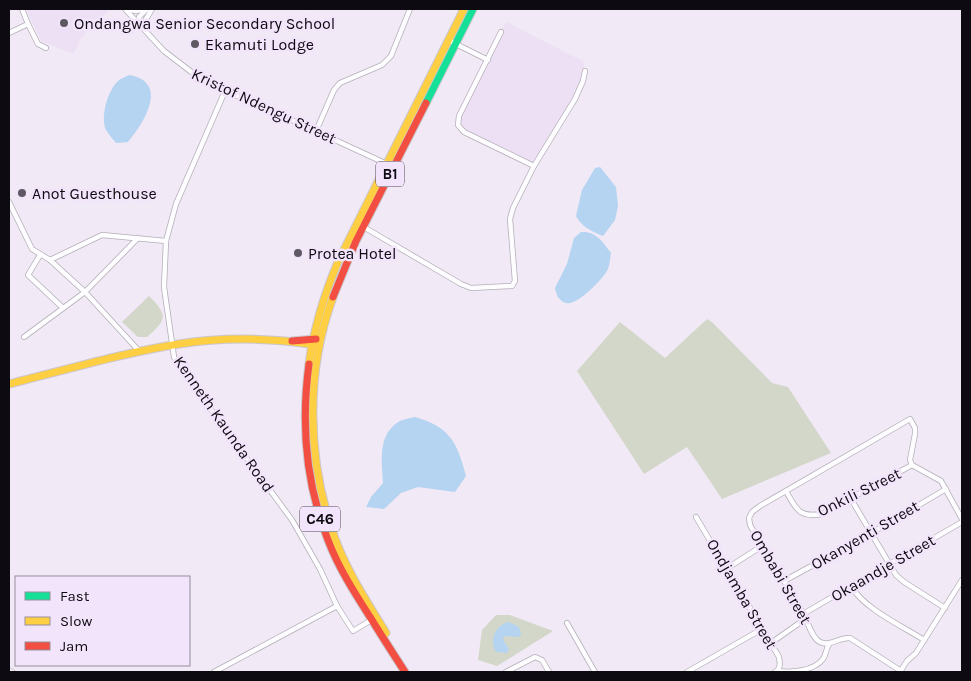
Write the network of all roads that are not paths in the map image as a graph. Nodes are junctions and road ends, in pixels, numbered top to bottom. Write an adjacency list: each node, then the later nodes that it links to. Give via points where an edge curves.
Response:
1 (22, 9): 8 (street)
2 (125, 9): 3 (street); 9 (street, Kristof Ndengu Street)
3 (147, 9): 9 (street)
4 (152, 9): 12 (street, via 144,24)
5 (410, 9): 19 (street, via 391,56 382,65 340,83)
6 (464, 9): 13 (main road, B1)
7 (473, 9): 14 (main road, B1)
8 (28, 24): 11 (street); 15 (street, via 38,44)
9 (138, 24): 12 (street, Kristof Ndengu Street)
10 (501, 32): 16 (street)
11 (9, 33)
12 (147, 33): 18 (street, Kristof Ndengu Street, via 183,67)
13 (448, 40): 14 (street); 20 (main road, B1)
14 (456, 44): 16 (street); 20 (main road, B1)
15 (46, 48)
16 (488, 60): 21 (street, via 459,116 458,126 464,132)
17 (585, 71): 21 (street, via 575,99)
18 (225, 91): 19 (street, Kristof Ndengu Street); 25 (street, Kenneth Kaunda Road, via 176,204)
19 (316, 131): 20 (street, Kristof Ndengu Street)
20 (390, 165): 23 (main road, B1)
21 (534, 166): 23 (street, via 510,219 515,281 512,286 471,288 461,284)
22 (9, 202): 26 (street, via 28,245)
23 (360, 225): 31 (main road, B1)
24 (138, 238): 25 (street); 27 (street, via 102,235); 28 (street)
25 (166, 241): 32 (street, Kenneth Kaunda Road, via 164,287)
26 (40, 255): 27 (street); 29 (street, via 28,275)
27 (50, 260): 28 (street)
28 (85, 292): 29 (street); 33 (street)
29 (63, 308): 30 (street)
30 (24, 337)
31 (316, 342): 32 (main road, via 219,340); 51 (main road, C46, via 307,378 306,429 318,514 336,558)
32 (171, 346): 33 (main road); 48 (street, Kenneth Kaunda Road, via 176,362 292,520 320,568)
33 (140, 352): 34 (main road)
34 (9, 384)
35 (912, 465): 36 (street, via 941,481); 37 (street, Ombabi Street, via 915,428 910,419); 38 (street, Onkili Street)
36 (946, 489): 40 (street); 41 (street, Okanyenti Street)
37 (786, 491): 38 (street, Onkili Street, via 805,515 822,514); 42 (street, Ombabi Street, via 760,506 749,518)
38 (851, 499): 41 (street)
39 (696, 517): 44 (street, Ondjamba Street)
40 (962, 521): 43 (street, Okaandje Street)
41 (870, 534): 43 (street); 46 (street, Okanyenti Street)
42 (762, 546): 44 (street); 46 (street, Ombabi Street)
43 (889, 565): 47 (street, Okaandje Street); 49 (street, via 904,582)
44 (726, 569): 53 (street, Ondjamba Street)
45 (962, 580): 49 (street)
46 (784, 581): 50 (street, Ombabi Street)
47 (852, 587): 50 (street, Okaandje Street); 54 (street, via 867,604)
48 (337, 606): 51 (street, Kenneth Kaunda Road, via 352,631); 59 (street)
49 (945, 608): 54 (street)
50 (804, 616): 55 (street, Okaandje Street); 56 (street, Ombabi Street, via 816,640)
51 (374, 619): 60 (main road, C46)
52 (567, 623): 63 (street)
53 (762, 629): 55 (street, Ondjamba Street); 64 (street)
54 (924, 640): 58 (street)
55 (770, 643): 57 (street, Ondjamba Street, via 779,657 780,666)
56 (829, 644): 57 (street, via 825,656 816,665 798,671); 58 (street, via 850,638)
57 (776, 671)
58 (900, 671)
59 (214, 672)
60 (405, 672)
61 (506, 672): 62 (street, via 535,658 542,660)
62 (549, 672)
63 (595, 672)
64 (687, 672)

